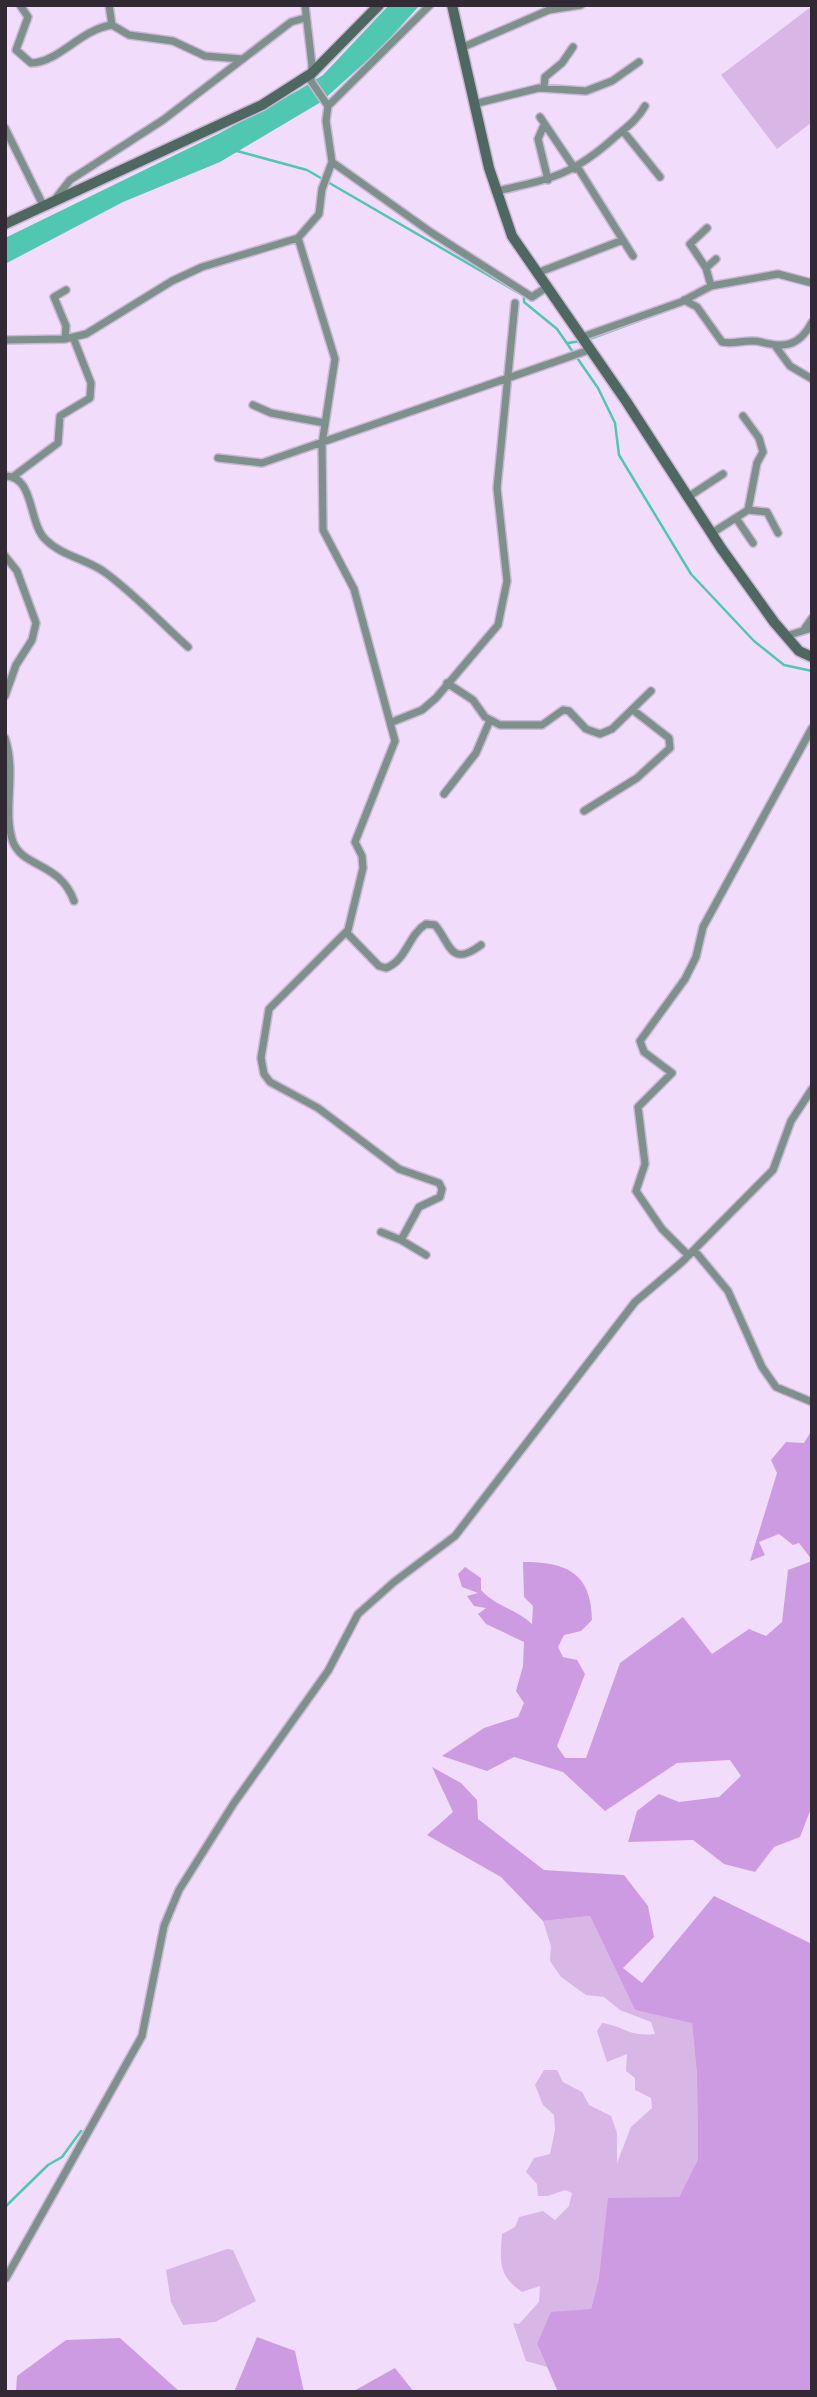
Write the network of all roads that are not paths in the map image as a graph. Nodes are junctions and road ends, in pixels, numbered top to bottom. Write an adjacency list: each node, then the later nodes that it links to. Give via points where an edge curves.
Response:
1 (20, 5): 9 (street, via 28,17 16,50 31,63 42,62 86,32)
2 (109, 5): 9 (street)
3 (306, 5): 8 (street)
4 (379, 5): 14 (street)
5 (430, 5): 16 (street)
6 (452, 5): 11 (street)
7 (581, 5): 11 (street, via 549,10)
8 (305, 18): 12 (street, via 291,22); 14 (street)
9 (112, 25): 12 (street, via 129,35 173,41 205,56)
10 (573, 47): 15 (street, via 545,77)
11 (461, 48): 17 (street)
12 (241, 59): 26 (street, via 163,120 70,180)
13 (639, 62): 15 (street, via 586,91)
14 (312, 77): 16 (street); 26 (street, via 262,105)
15 (544, 88): 17 (street)
16 (326, 104): 21 (street)
17 (474, 104): 25 (street)
18 (645, 106): 20 (street)
19 (5, 128): 27 (street)
20 (623, 131): 22 (street); 23 (street)
21 (331, 165): 30 (street, via 319,214); 38 (street, via 532,297)
22 (576, 168): 24 (street); 24 (street, via 542,121 538,139); 31 (street)
23 (660, 177)
24 (548, 180): 25 (street)
25 (496, 191): 35 (street, via 512,236)
26 (55, 198): 27 (street)
27 (43, 205): 28 (street)
28 (5, 224)
29 (707, 228): 34 (street, via 690,244)
30 (298, 238): 44 (street, via 202,267 86,334); 52 (street, via 335,359)
31 (623, 240): 32 (street); 35 (street)
32 (633, 257)
33 (716, 259): 34 (street)
34 (706, 268): 37 (street)
35 (537, 273): 38 (street)
36 (812, 283): 37 (street, via 778,274)
37 (711, 286): 40 (street)
38 (547, 288): 46 (street)
39 (66, 290): 44 (street, via 54,297)
40 (686, 302): 46 (street); 47 (street, via 697,307 722,342 761,341)
41 (515, 303): 48 (street)
42 (811, 316): 43 (street)
43 (812, 322): 47 (street, via 789,345)
44 (69, 338): 45 (street); 56 (street, via 91,383 90,398 60,416 58,443)
45 (5, 340)
46 (584, 344): 48 (street, via 570,357); 57 (street)
47 (776, 347): 49 (street, via 790,366)
48 (506, 379): 53 (street); 69 (street, via 509,386 497,488 504,605 490,637)
49 (812, 379)
50 (253, 405): 52 (street)
51 (743, 416): 58 (street, via 763,452)
52 (325, 423): 53 (street)
53 (322, 444): 54 (street, via 262,463); 74 (street, via 323,530 354,589)
54 (218, 458)
55 (723, 474): 57 (street)
56 (9, 476): 67 (street, via 21,482 41,536 51,546 106,573)
57 (688, 497): 60 (street)
58 (748, 510): 59 (street); 61 (street, via 767,512)
59 (736, 518): 60 (street); 62 (street)
60 (712, 533): 66 (street)
61 (778, 533)
62 (753, 543)
63 (5, 556): 71 (street, via 17,571 36,623)
64 (812, 618): 65 (street)
65 (808, 628): 66 (street)
66 (786, 636): 68 (street, via 799,651)
67 (188, 647)
68 (812, 657)
69 (447, 683): 73 (street, via 473,700); 74 (street, via 422,710)
70 (651, 691): 72 (street)
71 (5, 696)
72 (634, 709): 73 (street, via 600,734 563,710 542,725); 78 (street, via 669,738 670,748 637,778)
73 (490, 720): 77 (street, via 477,753)
74 (392, 722): 80 (street, via 395,741 355,842 363,868)
75 (812, 728): 85 (street, via 703,927 685,979 640,1041 643,1052 672,1073 638,1107 645,1164 636,1191 662,1229)
76 (5, 738): 79 (street, via 12,757 13,842 19,851 63,879)
77 (444, 794)
78 (584, 811)
79 (74, 901)
80 (346, 932): 81 (street, via 386,968 402,957 426,923 435,925 447,948 460,954 469,954); 84 (street, via 269,1009 261,1058 270,1082 318,1108 399,1169 439,1183 440,1198 419,1207)
81 (481, 944)
82 (812, 1089): 85 (street, via 791,1121 773,1170)
83 (381, 1232): 84 (street)
84 (401, 1240): 86 (street)
85 (691, 1253): 87 (street, via 728,1292 776,1387); 88 (street, via 635,1302 606,1336 455,1536 358,1614 328,1671 234,1802 179,1890 164,1926 142,2036)
86 (426, 1255)
87 (812, 1402)
88 (6, 2278)

